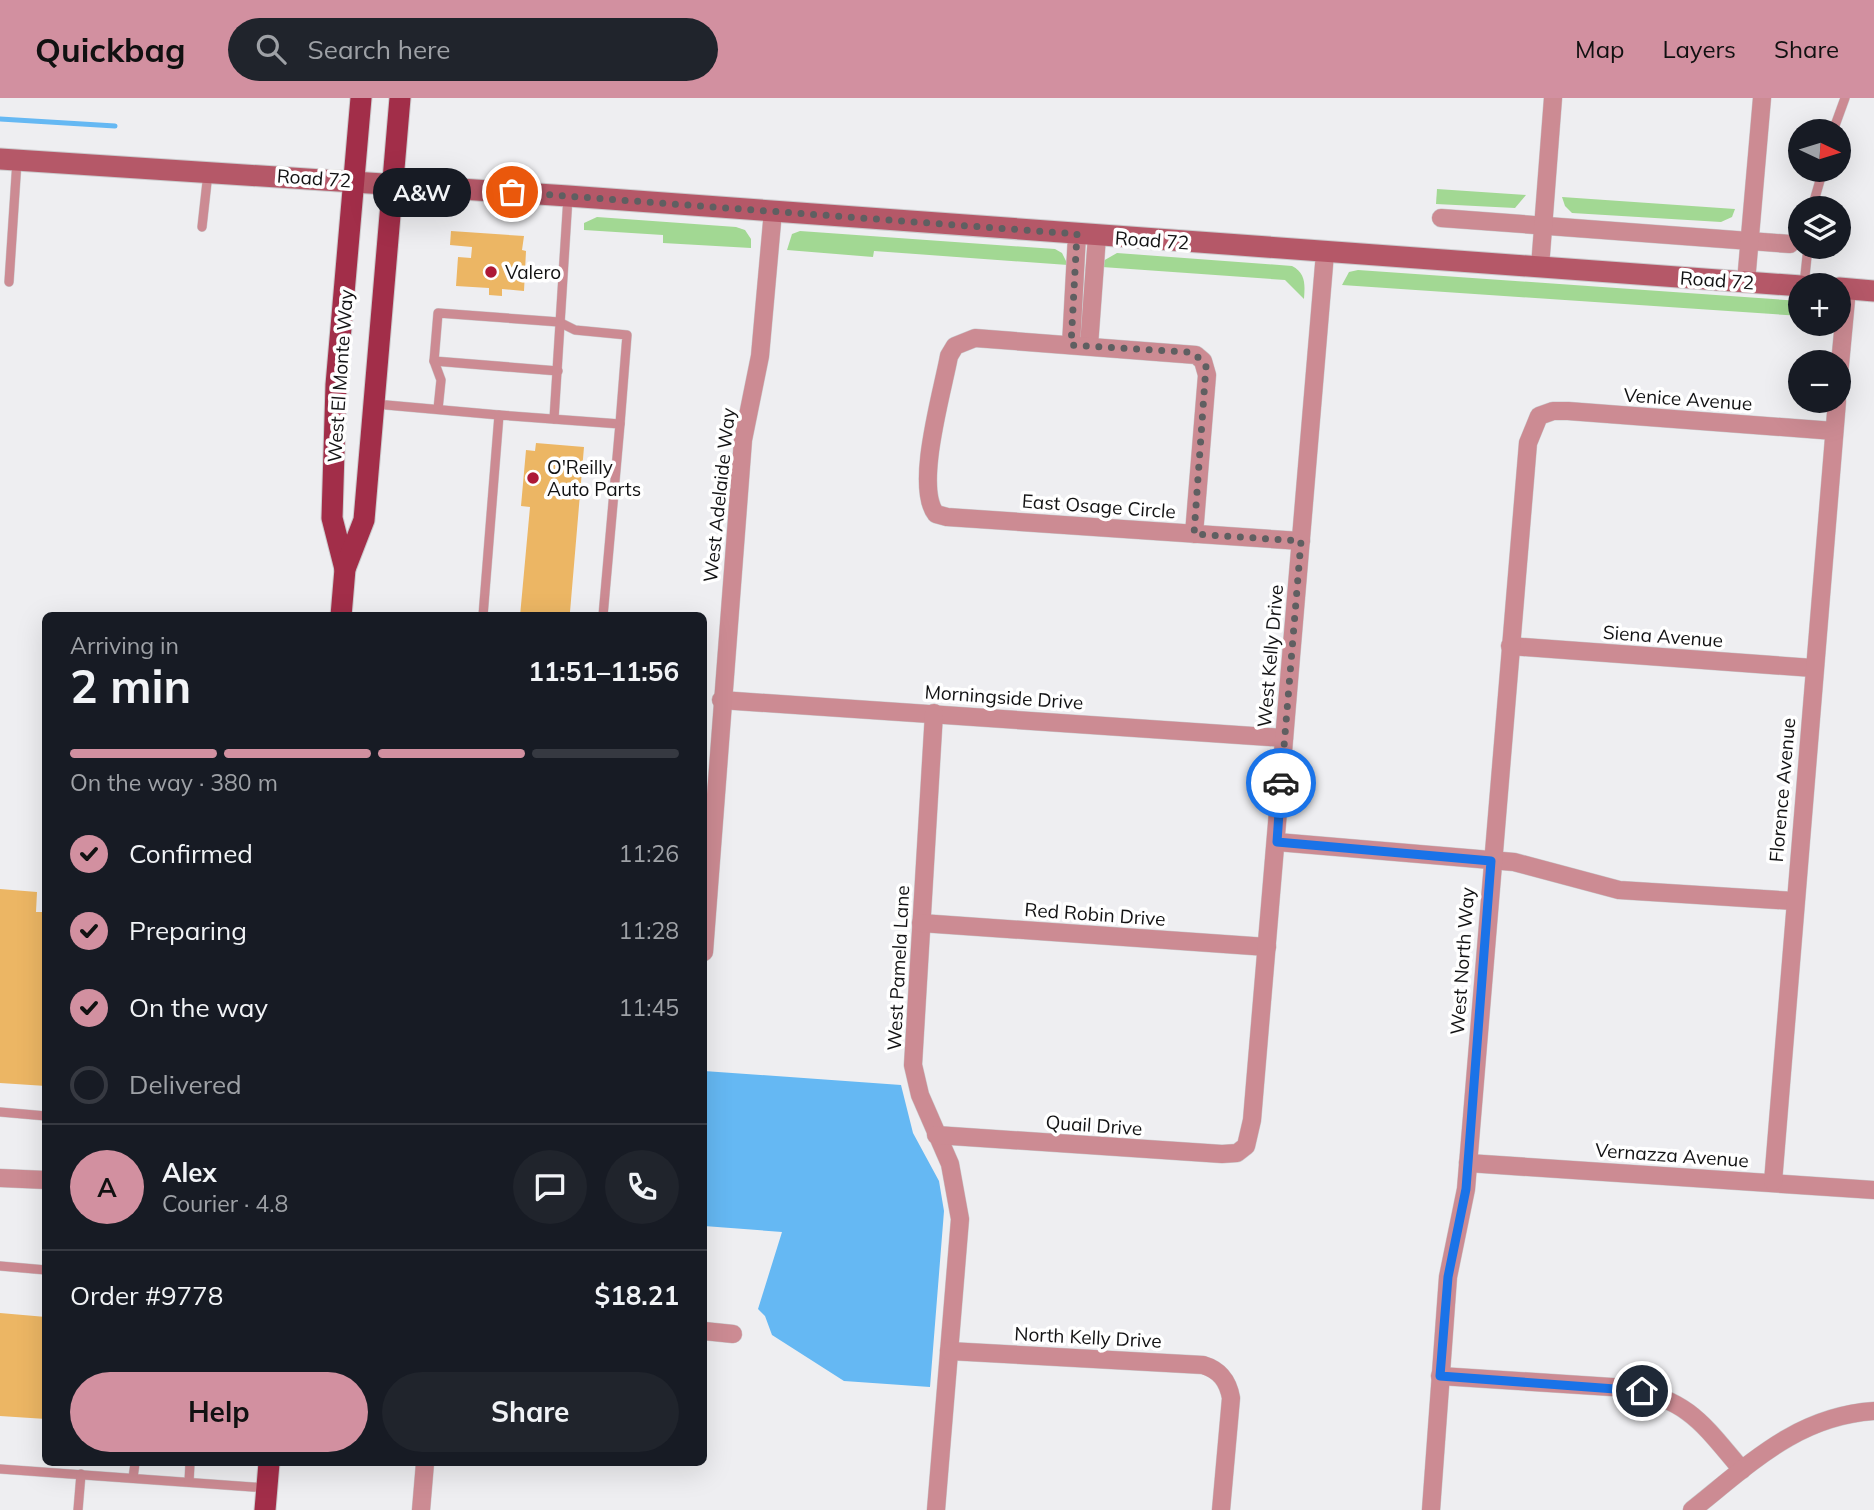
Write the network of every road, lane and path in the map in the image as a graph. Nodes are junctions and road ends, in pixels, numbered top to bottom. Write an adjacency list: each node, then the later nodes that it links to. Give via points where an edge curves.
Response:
1 (361, 98): 9 (main road, West El Monte Way)
2 (400, 98): 10 (main road, West El Monte Way)
3 (1553, 98): 14 (street)
4 (1762, 98): 17 (street)
5 (1845, 98): 6 (lane)
6 (1837, 119)
7 (8, 159): 8 (street, Road 72); 21 (lane)
8 (208, 171): 9 (street, Road 72); 15 (lane)
9 (354, 181): 10 (street, Road 72); 41 (main road, West El Monte Way, via 336,385 332,518)
10 (393, 184): 11 (street, Road 72); 31 (main road, West El Monte Way)
11 (568, 196): 12 (street, Road 72); 26 (lane)
12 (773, 211): 16 (street, Road 72); 47 (street, West Adelaide Way, via 760,356 743,440)
13 (1441, 218): 14 (street)
14 (1543, 225): 17 (street); 20 (street)
15 (202, 227)
16 (1087, 235): 19 (street, Road 72); 27 (street); 28 (street)
17 (1750, 241): 18 (street); 22 (street)
18 (1788, 244)
19 (1325, 253): 20 (street, Road 72); 40 (street, West Kelly Drive)
20 (1540, 267): 22 (street, Road 72)
21 (9, 282)
22 (1746, 282): 23 (street, Road 72)
23 (1788, 284)
24 (1851, 290): 25 (street)
25 (1874, 291)
26 (559, 322): 29 (lane, via 438,313); 30 (lane); 37 (lane, via 575,330 627,335)
27 (1071, 345): 28 (street); 39 (street, East Osage Circle, via 975,338 955,346 949,356 931,452 928,497 936,514)
28 (1089, 346): 39 (street, via 1188,352 1203,360 1207,375)
29 (434, 361): 30 (lane); 32 (lane, via 441,380)
30 (558, 371): 36 (lane)
31 (375, 404): 32 (lane); 41 (main road, West El Monte Way, via 364,520)
32 (438, 409): 34 (lane)
33 (1836, 413): 38 (street, Florence Avenue)
34 (499, 415): 36 (lane); 43 (lane)
35 (1539, 416): 38 (street, Venice Avenue, via 1568,411); 45 (street, West North Way, via 1528,443)
36 (554, 419): 37 (lane)
37 (620, 424): 44 (lane)
38 (1834, 431): 46 (street, Florence Avenue)
39 (1194, 534): 40 (street, East Osage Circle)
40 (1301, 541): 49 (street, West Kelly Drive)
41 (345, 569): 42 (main road, West El Monte Way)
42 (341, 612)
43 (482, 612)
44 (603, 612)
45 (1510, 646): 46 (street, Siena Avenue); 51 (street, West North Way)
46 (1814, 668): 52 (street, Florence Avenue)
47 (721, 700): 48 (street, Morningside Drive); 53 (street, West Adelaide Way)
48 (934, 713): 49 (street, Morningside Drive); 54 (street, West Pamela Lane)
49 (1284, 738): 50 (street, West Kelly Drive)
50 (1277, 842): 51 (street); 55 (street, West Kelly Drive)
51 (1491, 861): 52 (street, via 1535,866 1619,890); 60 (street, West North Way)
52 (1794, 901): 63 (street, Florence Avenue)
53 (707, 907)
54 (921, 923): 55 (street, Red Robin Drive); 58 (street, West Pamela Lane, via 913,1065 919,1096)
55 (1267, 947): 59 (street, West Kelly Drive, via 1251,1135)
56 (0, 1112): 57 (lane)
57 (42, 1116)
58 (936, 1135): 59 (street, Quail Drive, via 1222,1154 1237,1153); 69 (street, West Pamela Lane, via 950,1164 960,1219)
59 (1246, 1146)
60 (1468, 1163): 63 (street, Vernazza Avenue); 70 (street, West North Way, via 1448,1277)
61 (0, 1178): 62 (street)
62 (42, 1180)
63 (1773, 1182): 64 (street, Vernazza Avenue)
64 (1874, 1189)
65 (0, 1266): 66 (lane)
66 (42, 1270)
67 (707, 1331): 68 (street)
68 (733, 1334)
69 (949, 1350): 85 (street, West Pamela Lane); 86 (street, North Kelly Drive, via 1203,1364 1222,1375 1231,1398)
70 (1440, 1376): 77 (street, via 1657,1394 1701,1421); 87 (street, West North Way)
71 (1874, 1411): 77 (street, via 1823,1419 1783,1440)
72 (135, 1466): 79 (lane)
73 (190, 1466): 80 (lane)
74 (269, 1466): 81 (main road)
75 (425, 1466): 84 (street)
76 (0, 1469): 78 (lane)
77 (1742, 1470): 88 (street)
78 (81, 1474): 79 (lane); 82 (lane)
79 (133, 1478): 80 (lane)
80 (189, 1482): 81 (lane)
81 (267, 1488): 83 (main road)
82 (78, 1510)
83 (265, 1510)
84 (421, 1510)
85 (936, 1510)
86 (1221, 1510)
87 (1431, 1510)
88 (1692, 1510)

